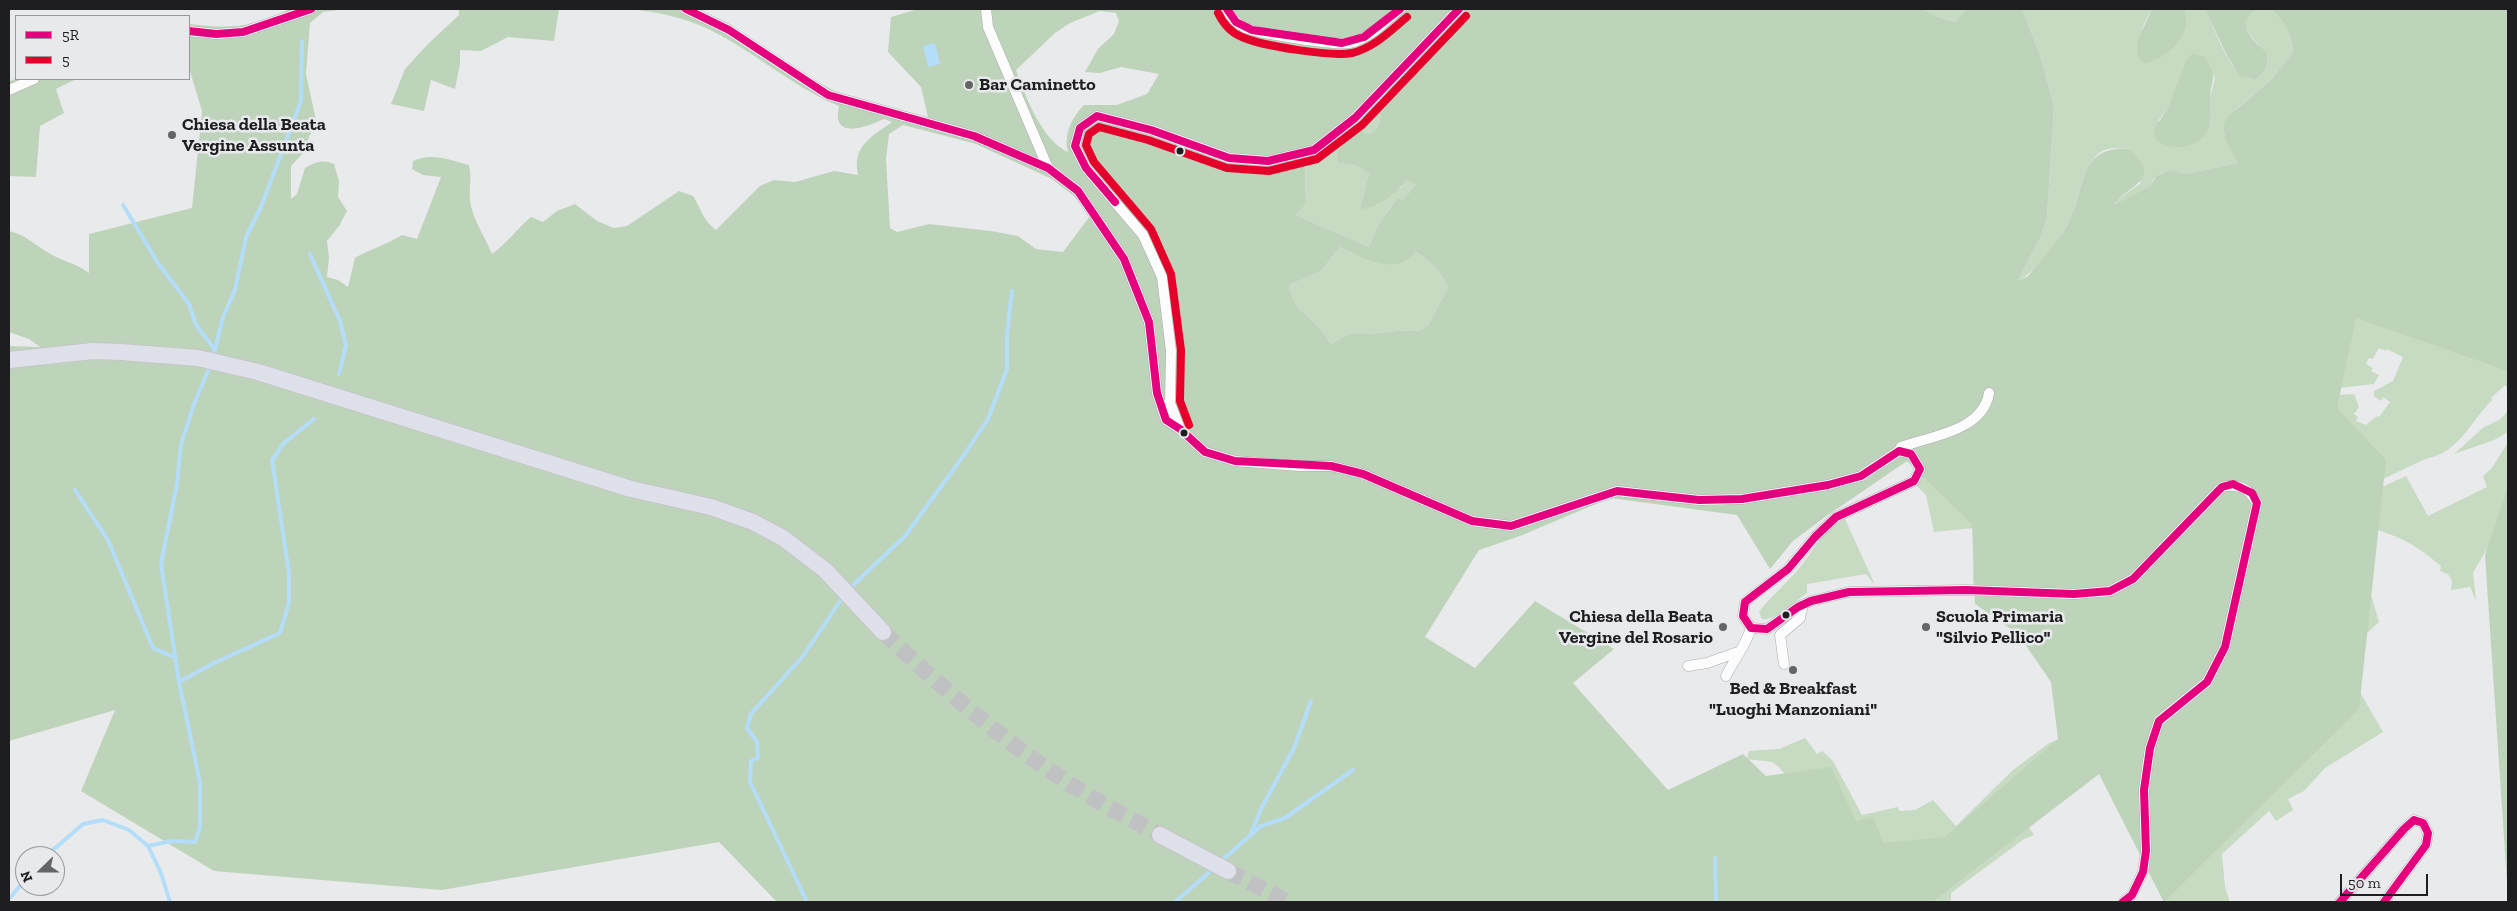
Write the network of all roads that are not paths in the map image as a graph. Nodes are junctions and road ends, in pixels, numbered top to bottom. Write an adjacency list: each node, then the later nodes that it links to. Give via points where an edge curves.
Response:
1 (311, 9): 7 (street, via 243,32)
2 (686, 9): 10 (street, via 729,30 828,95 974,136)
3 (986, 9): 10 (street, via 988,27)
4 (1227, 9): 5 (street, via 1230,16 1246,28 1329,44 1350,43 1374,32)
5 (1400, 9)
6 (1460, 9): 13 (street, via 1355,118 1314,150 1268,161 1229,158 1152,130 1097,116 1080,128 1075,146 1086,168 1143,235 1162,277 1172,351 1170,403)
7 (190, 31)
8 (32, 80): 9 (street)
9 (9, 90)
10 (1048, 168): 13 (street, via 1078,191 1124,259 1149,322 1157,393 1166,420)
11 (9, 360): 17 (highway, via 92,351 198,358 258,372 631,489 711,507 768,530 825,570)
12 (1989, 393): 14 (street, via 1987,407 1971,420 1932,439 1901,447)
13 (1180, 429): 14 (street, via 1205,452 1235,461 1331,466 1363,474 1472,521 1511,526 1617,491 1699,500 1742,499 1828,485 1861,476)
14 (1899, 452): 16 (street, via 1912,454 1920,469 1914,480 1836,517 1788,569 1745,602 1743,616)
15 (1802, 605): 16 (street, via 1768,629); 19 (street, via 1800,618 1780,635); 24 (street, via 1849,592 1966,590 2074,594 2110,591 2133,579 2222,487 2233,484 2252,493 2257,503 2225,647 2206,682 2159,721 2150,748 2144,790 2146,851 2143,872 2132,895)
16 (1751, 628): 18 (street)
17 (883, 632)
18 (1738, 652): 20 (street); 21 (street)
19 (1784, 664)
20 (1688, 666)
21 (1726, 676)
22 (1160, 834): 23 (highway)
23 (1228, 871)
24 (2123, 902)
25 (2340, 902): 26 (street, via 2404,829 2414,820 2423,823 2428,833 2426,845)
26 (2384, 902)

